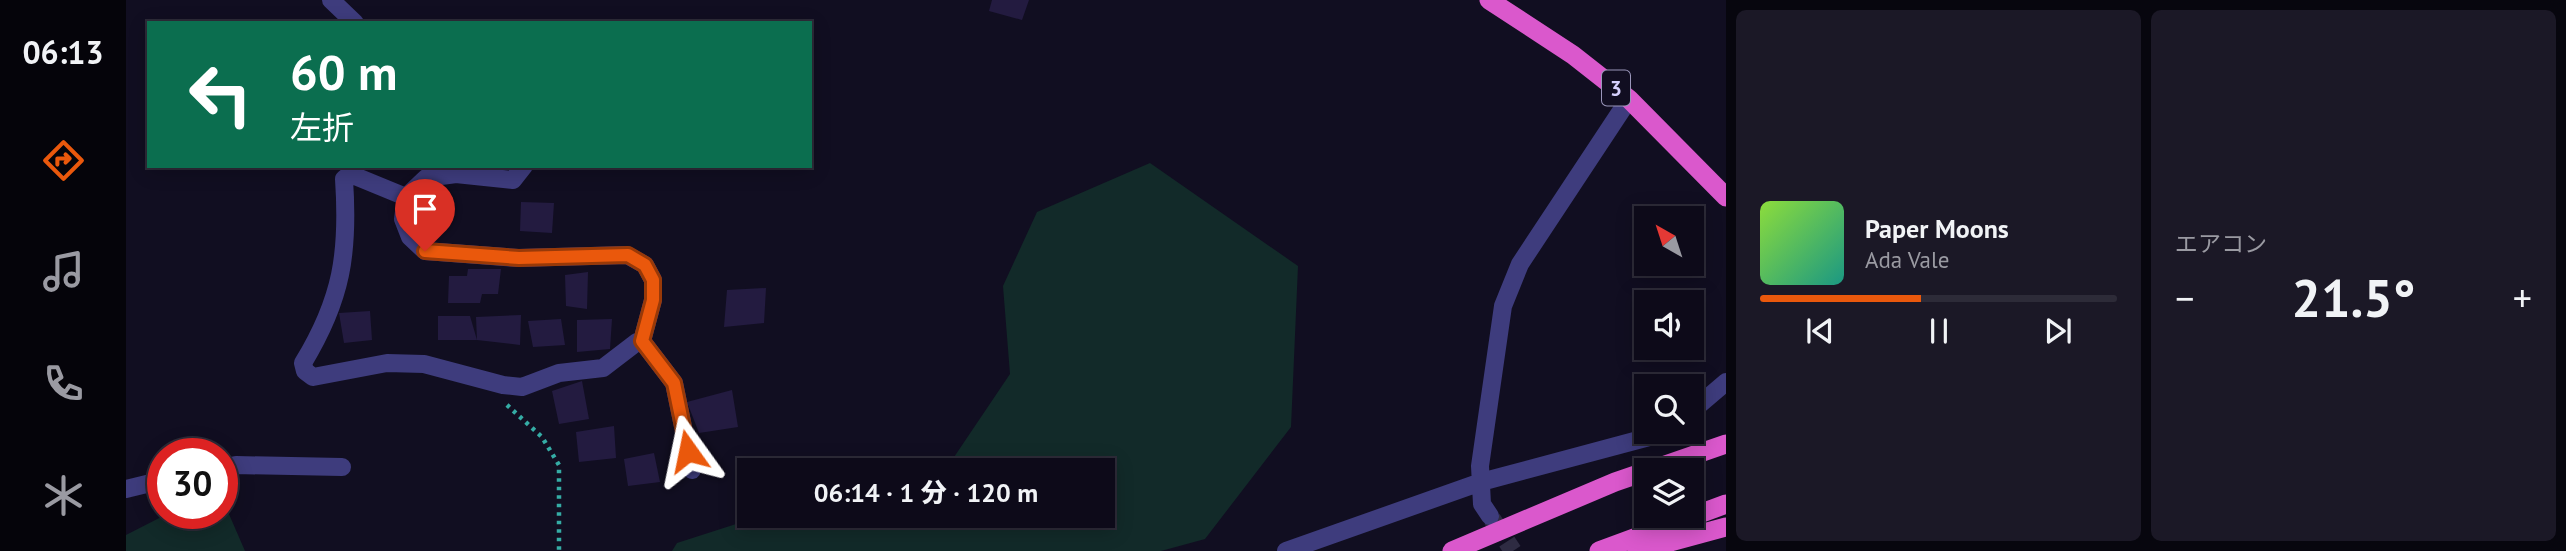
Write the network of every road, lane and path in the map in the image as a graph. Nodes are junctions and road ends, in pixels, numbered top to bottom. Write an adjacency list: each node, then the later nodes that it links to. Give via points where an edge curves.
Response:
1 (331, 0): 3 (street)
2 (1489, 0): 4 (highway, 3, via 1573,55)
3 (353, 21)
4 (1629, 99): 7 (highway, 3); 19 (street, via 1520,264 1503,306)
5 (522, 168): 6 (street, via 513,180 456,174 426,178)
6 (406, 197): 8 (street, via 403,219 410,237 425,251 519,258 628,255 645,265 653,280 653,300); 8 (street, via 350,174 344,179 345,259 336,296 303,363 313,377 387,363 424,364 522,387 559,373 603,368)
7 (1726, 197)
8 (642, 341): 17 (street, via 674,383)
9 (1726, 382): 10 (street)
10 (1704, 401)
11 (506, 404): 25 (path, via 542,437 559,465)
12 (1634, 441): 19 (street)
13 (1726, 444): 14 (highway)
14 (1685, 458)
15 (238, 465): 16 (street)
16 (342, 467)
17 (692, 470)
18 (1634, 475): 27 (highway)
19 (1481, 482): 23 (street, via 1482,504); 26 (street)
20 (147, 484): 21 (street)
21 (126, 489)
22 (1726, 504): 28 (highway)
23 (1490, 516)
24 (1726, 527): 29 (highway)
25 (559, 551)
26 (1286, 551)
27 (1451, 551)
28 (1600, 551)
29 (1637, 551)

